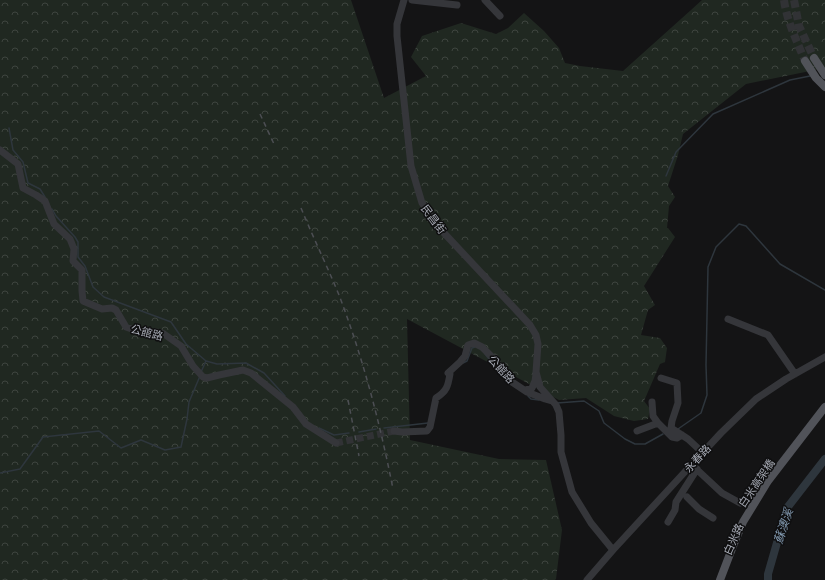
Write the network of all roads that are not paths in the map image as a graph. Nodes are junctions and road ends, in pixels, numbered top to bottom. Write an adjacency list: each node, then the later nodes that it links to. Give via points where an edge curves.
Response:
1 (404, 0): 15 (street, 民昌街, via 397,24 397,36 411,166 422,203 444,233 530,325 538,344)
2 (412, 0): 4 (street)
3 (485, 0): 5 (street)
4 (456, 5)
5 (500, 16)
6 (814, 58): 8 (main road)
7 (805, 62): 9 (main road)
8 (825, 75)
9 (816, 78): 10 (main road); 11 (main road)
10 (825, 89)
11 (825, 94)
12 (0, 150): 28 (street, 公館路, via 18,164 23,188 45,201 54,224 70,239 74,249 73,261 82,270 83,301 102,309 116,310 126,327 140,332 164,334 181,346 203,378 243,370 251,373 293,407 306,424)
13 (728, 319): 16 (street, via 768,335)
14 (825, 357): 16 (street, 永春路)
15 (536, 372): 18 (street, via 532,388); 19 (street, 民昌街, via 540,387)
16 (795, 374): 29 (street, 永春路, via 756,399)
17 (661, 378): 27 (street, via 677,383 678,403 671,428)
18 (524, 390): 19 (street, 公館路); 25 (street, 公館路, via 512,382 482,347 474,343 468,345 465,356 448,373 450,374 446,389 436,398 427,431)
19 (552, 401): 35 (street, via 559,412 561,452 572,492 591,523)
20 (652, 402): 24 (street, via 653,416)
21 (825, 404): 37 (street, 白米路, via 766,480 741,520 730,543)
22 (825, 407): 37 (main road, 白米高架橋, via 768,481 743,522)
23 (825, 414): 38 (main road, 白米高架橋, via 772,484 737,548)
24 (658, 423): 26 (street); 27 (street, via 672,437)
25 (394, 431)
26 (638, 431)
27 (682, 435): 29 (street)
28 (336, 443)
29 (703, 453): 30 (street, 永春路)
30 (694, 467): 32 (street, via 722,493); 34 (street); 35 (street, 永春路)
31 (687, 497): 33 (street)
32 (740, 503)
33 (713, 518)
34 (668, 522)
35 (613, 550): 36 (street, 永春路)
36 (587, 580)
37 (718, 580)
38 (724, 580)

